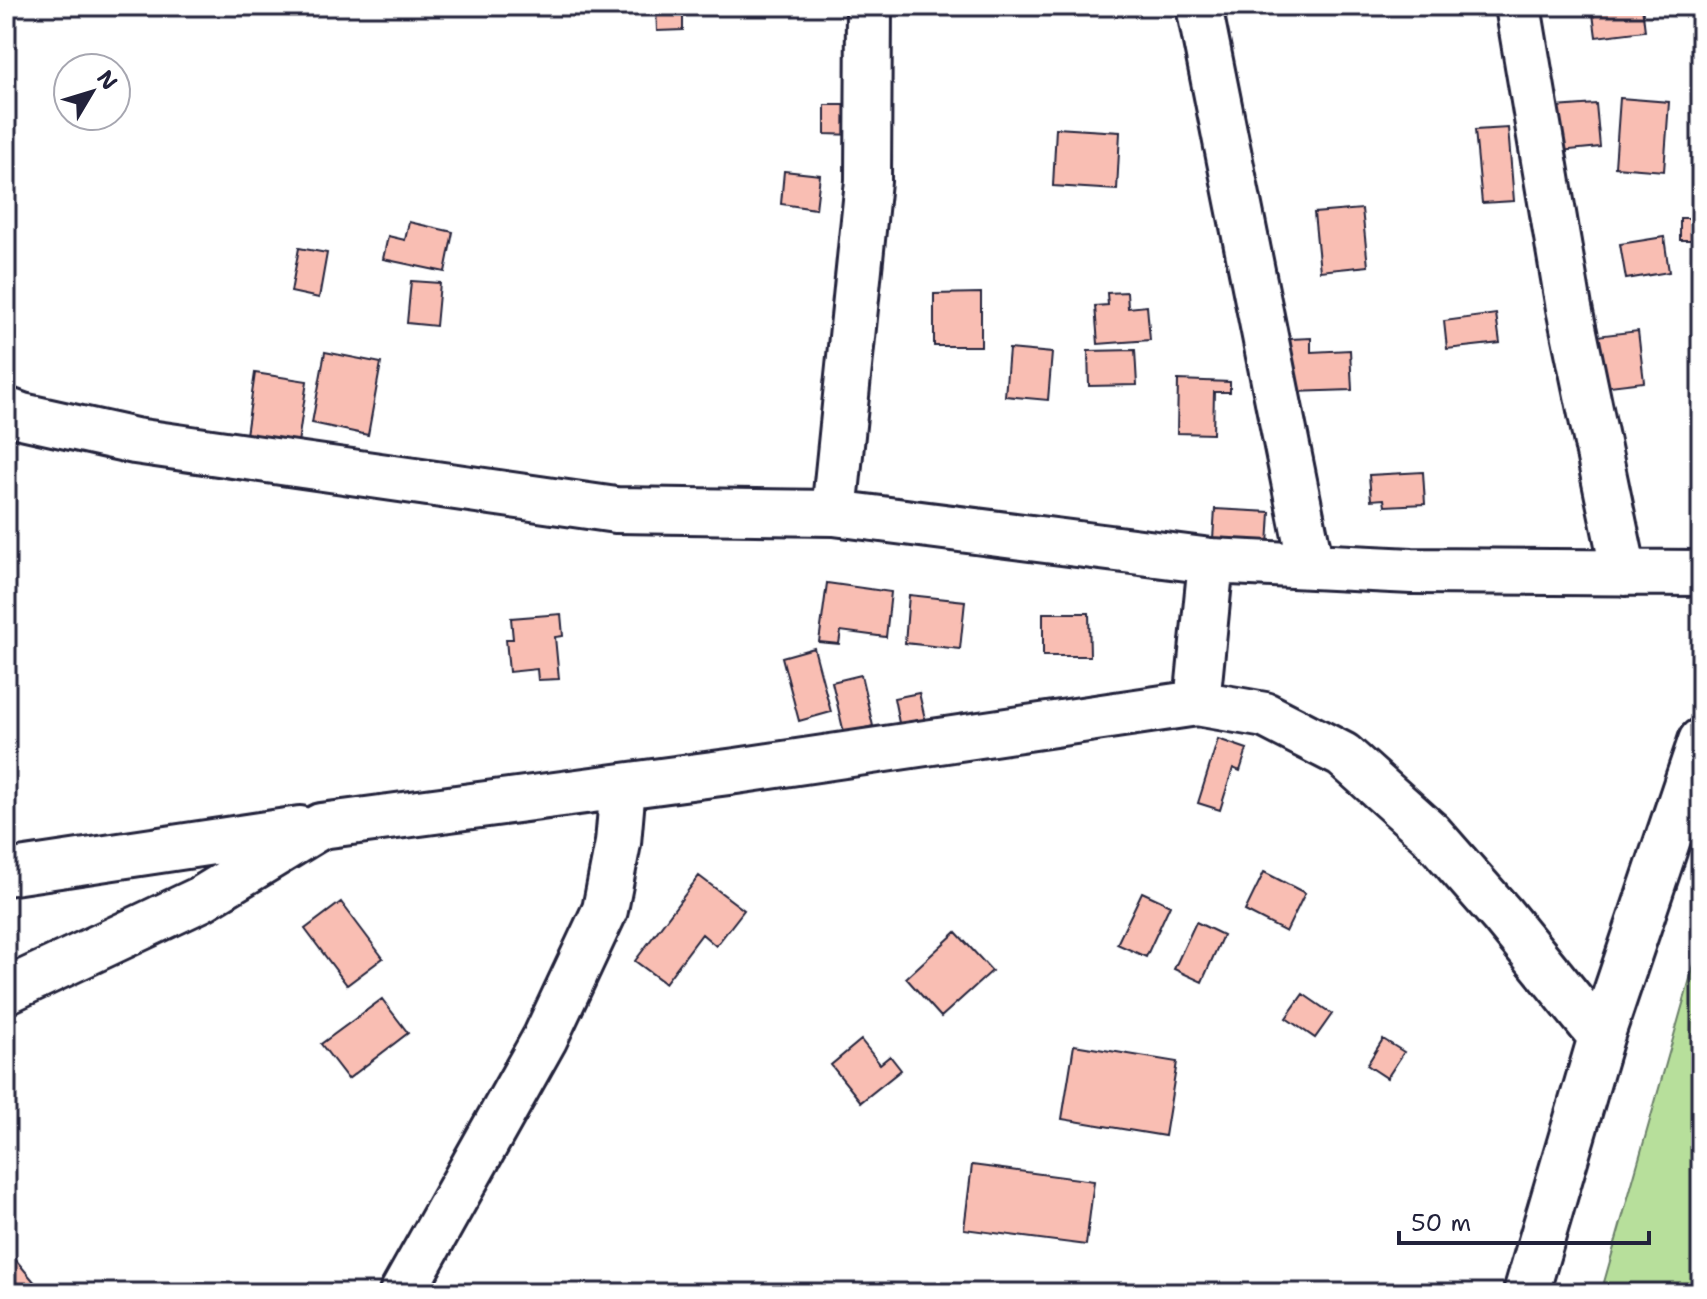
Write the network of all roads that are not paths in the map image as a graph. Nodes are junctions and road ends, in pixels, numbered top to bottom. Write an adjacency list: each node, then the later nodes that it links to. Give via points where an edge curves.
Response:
1 (869, 6): 5 (street, via 868,181)
2 (1199, 6): 7 (street)
3 (1518, 6): 8 (street, via 1569,308)
4 (6, 410): 5 (street, via 135,441 616,510)
5 (834, 513): 6 (street)
6 (1211, 561): 7 (street); 10 (street)
7 (1311, 566): 8 (street)
8 (1624, 573): 9 (street)
9 (1701, 573)
10 (1197, 703): 12 (street); 16 (street, via 1265,715 1343,755 1430,833)
11 (1701, 741): 16 (street)
12 (623, 786): 13 (street); 17 (street, via 605,910 545,1038)
13 (321, 826): 14 (street); 15 (street, via 201,899)
14 (6, 873)
15 (6, 991)
16 (1601, 1037): 18 (street)
17 (402, 1293)
18 (1526, 1293)

